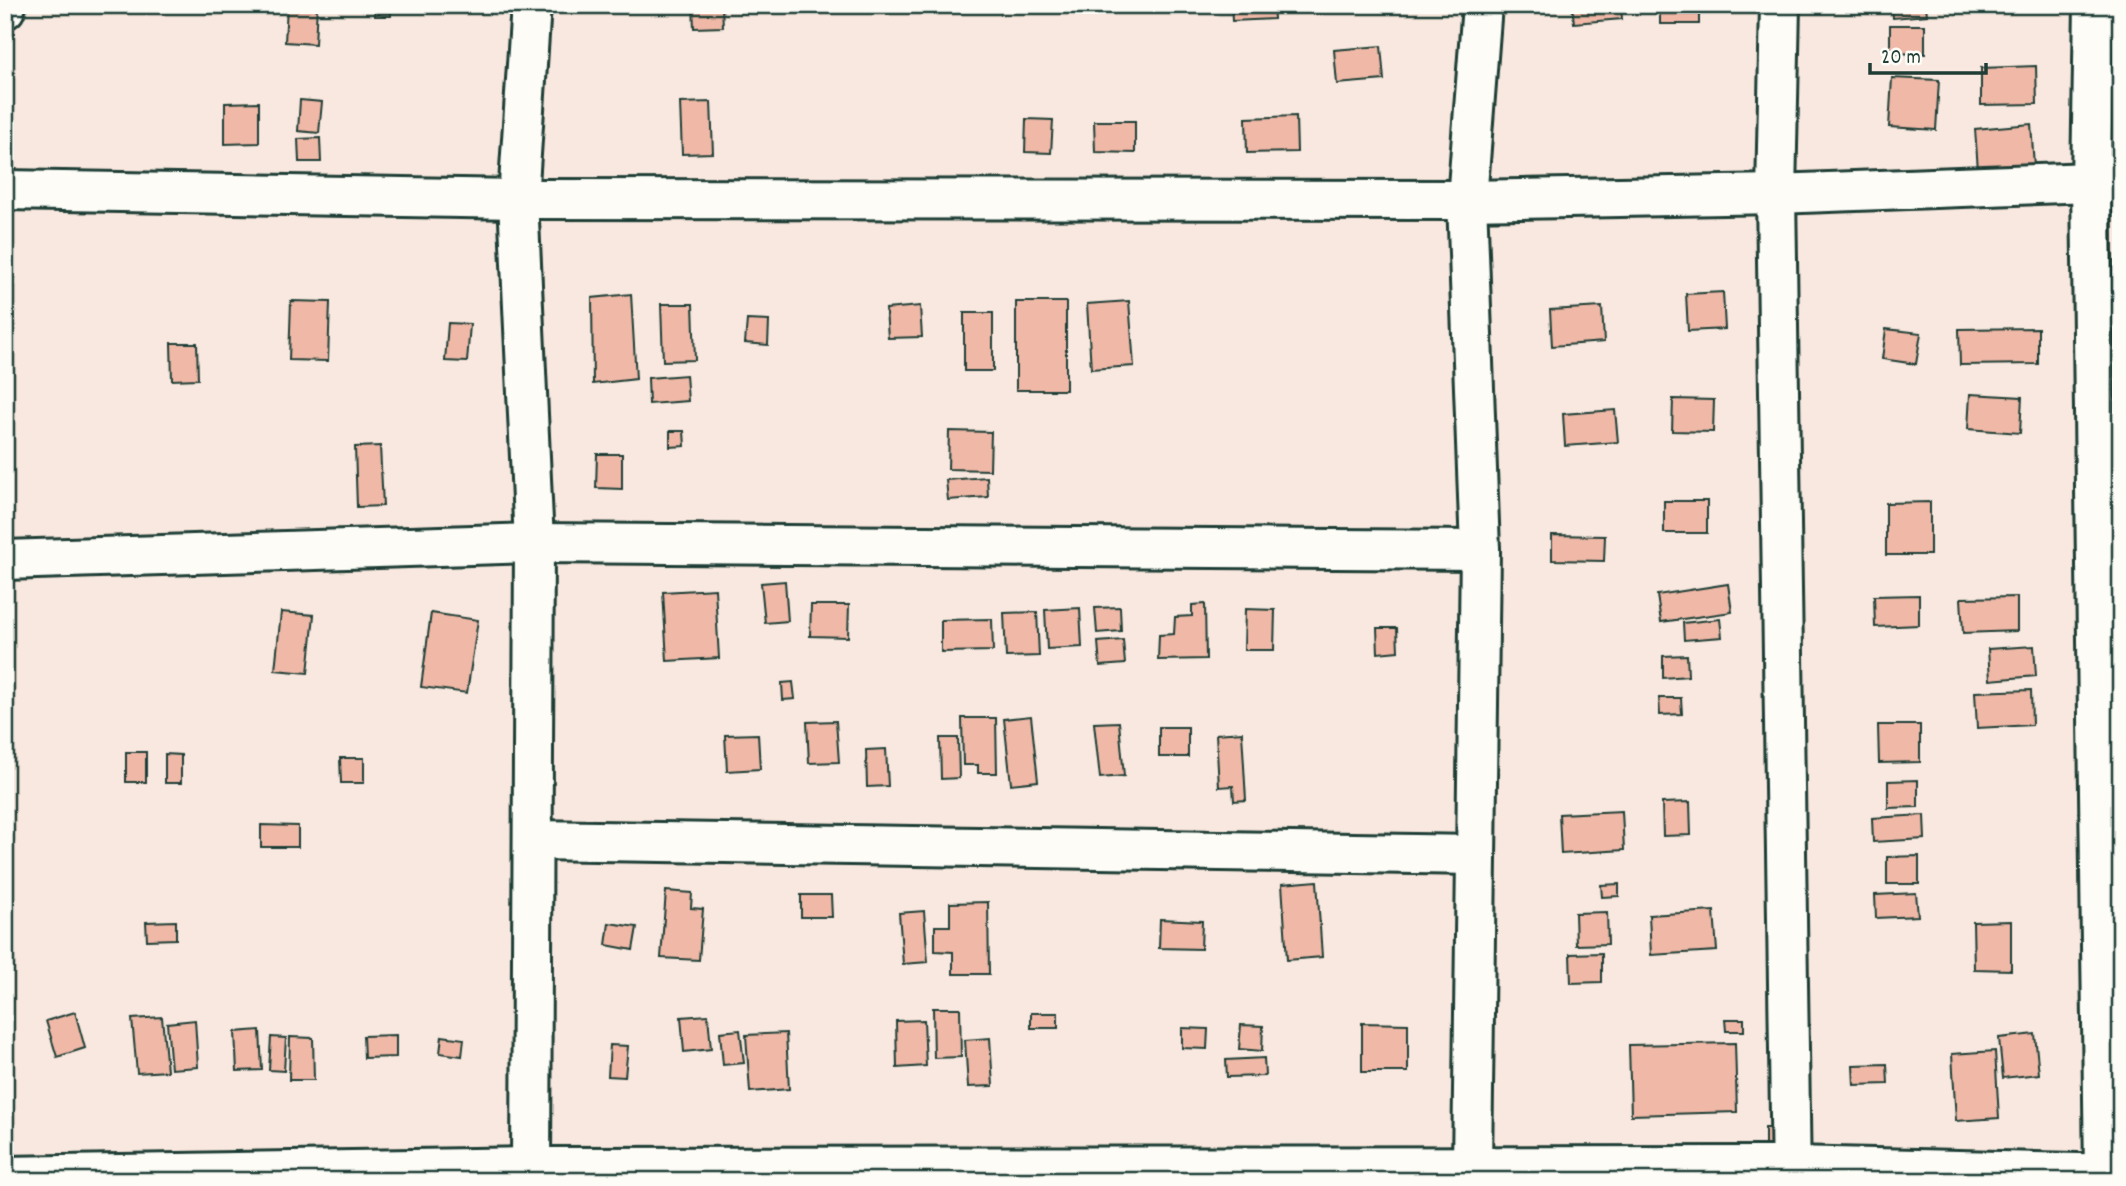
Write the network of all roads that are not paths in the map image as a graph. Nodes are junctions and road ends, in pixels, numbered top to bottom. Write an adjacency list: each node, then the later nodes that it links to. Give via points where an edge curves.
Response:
1 (531, 5): 8 (street)
2 (1482, 5): 9 (street)
3 (1780, 5): 7 (street)
4 (2094, 5): 5 (street)
5 (2106, 183): 7 (street); 18 (street)
6 (5, 190): 8 (street)
7 (1776, 194): 9 (street); 17 (street)
8 (518, 199): 9 (street); 10 (street)
9 (1467, 200): 11 (street)
10 (534, 543): 11 (street); 12 (street); 13 (street)
11 (1480, 550): 14 (street)
12 (5, 560)
13 (533, 839): 14 (street); 15 (street)
14 (1476, 855): 16 (street)
15 (531, 1167): 16 (street); 19 (street)
16 (1472, 1167): 17 (street)
17 (1791, 1173): 18 (street)
18 (2113, 1174)
19 (5, 1176)

